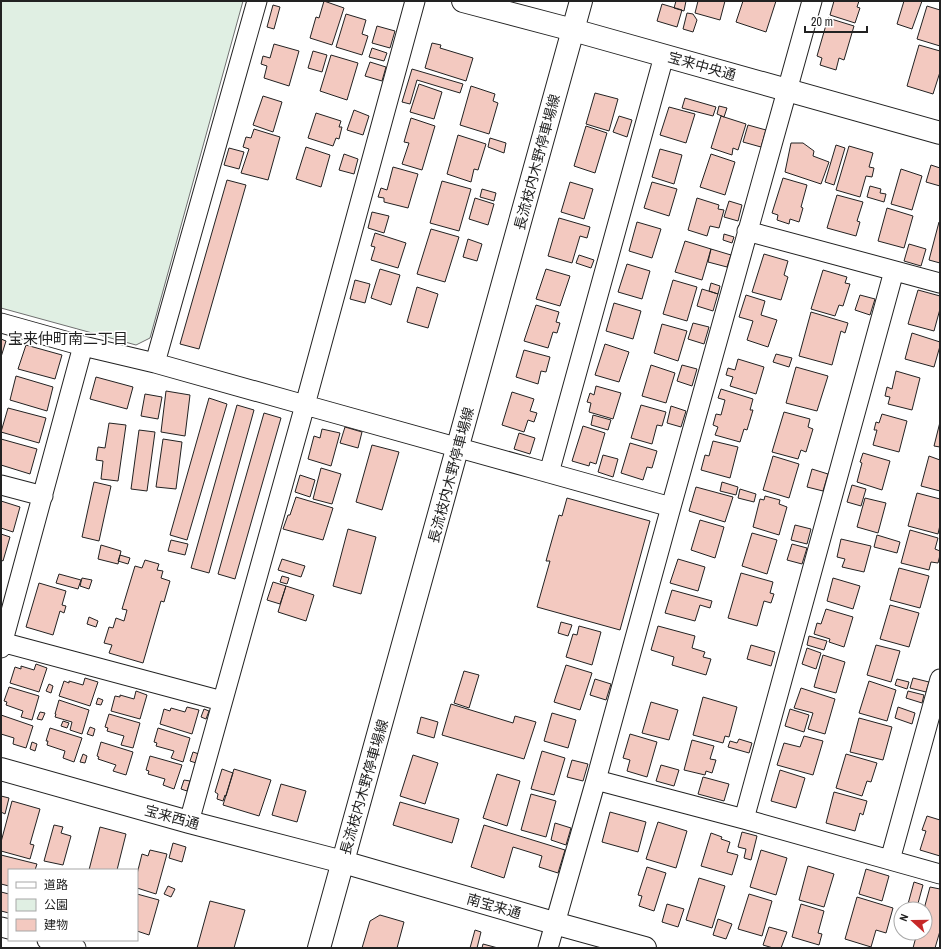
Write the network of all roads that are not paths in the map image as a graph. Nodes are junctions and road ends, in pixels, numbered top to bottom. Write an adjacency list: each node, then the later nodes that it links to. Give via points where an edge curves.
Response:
1 (257, 1): 15 (street)
2 (415, 1): 16 (street)
3 (463, 1): 6 (street, 宝来中央通)
4 (581, 1): 6 (street, 長流枝内木野停車場線)
5 (812, 1): 8 (street)
6 (573, 30): 7 (street, 宝来中央通); 17 (street, 長流枝内木野停車場線)
7 (664, 56): 8 (street, 宝来中央通); 18 (street)
8 (786, 90): 9 (street, 宝来中央通); 10 (street)
9 (940, 133)
10 (747, 230): 11 (street); 21 (street)
11 (894, 271): 12 (street); 27 (street)
12 (940, 284)
13 (1, 323): 14 (street)
14 (84, 346): 15 (street); 20 (street)
15 (155, 363): 16 (street)
16 (305, 406): 17 (street); 24 (street)
17 (458, 447): 18 (street); 30 (street, 長流枝内木野停車場線)
18 (549, 473): 21 (street)
19 (1, 485): 20 (street)
20 (43, 496): 22 (street)
21 (671, 507): 26 (street)
22 (1, 644): 24 (street)
23 (940, 679): 29 (street)
24 (222, 702): 28 (street)
25 (1, 769): 28 (street, 宝来西通)
26 (596, 780): 27 (street); 32 (street)
27 (744, 819): 29 (street)
28 (189, 822): 30 (street, 宝来西通)
29 (890, 860): 31 (street)
30 (343, 862): 32 (street, 南宝来通); 35 (street, 長流枝内木野停車場線)
31 (940, 874)
32 (554, 924): 36 (street); 37 (street, 南宝来通)
33 (51, 941): 34 (street)
34 (76, 948)
35 (319, 948)
36 (548, 948)
37 (645, 948)

